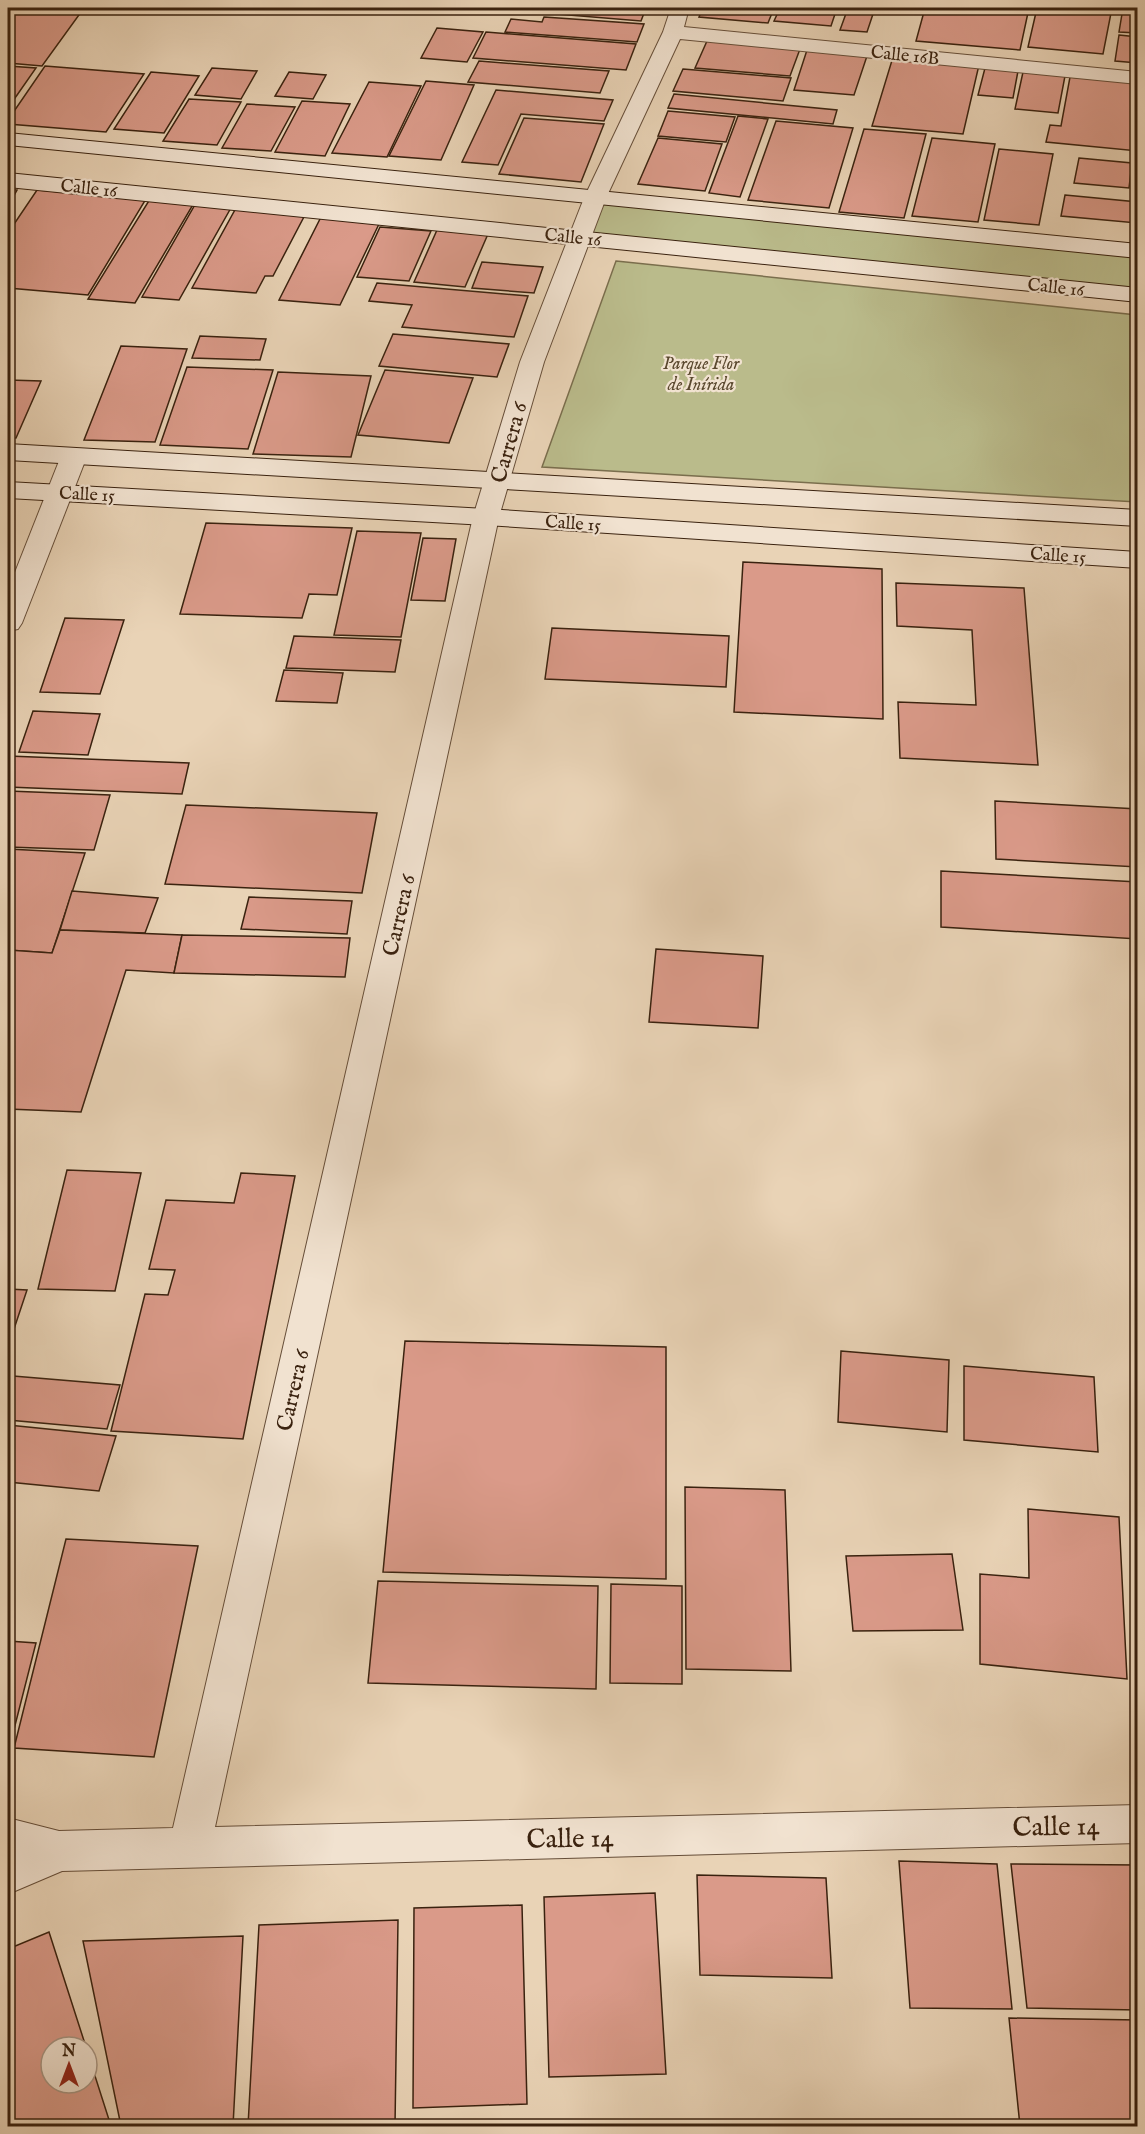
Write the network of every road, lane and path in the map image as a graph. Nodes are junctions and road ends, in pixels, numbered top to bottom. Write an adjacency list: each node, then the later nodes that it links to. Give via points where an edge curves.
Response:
1 (680, 8): 2 (street, Carrera 6)
2 (672, 32): 3 (street, Calle 16B); 6 (street, Carrera 6)
3 (1137, 78)
4 (8, 139): 6 (street, Calle 16)
5 (8, 180): 7 (street, Calle 16)
6 (595, 198): 7 (street, Carrera 6); 8 (street, Calle 16)
7 (581, 237): 9 (street, Calle 16); 12 (street, Carrera 6, via 532,362)
8 (1137, 251)
9 (1137, 295)
10 (8, 452): 11 (street, Calle 15)
11 (74, 456): 12 (street, Calle 15); 14 (street)
12 (497, 481): 15 (street, Carrera 6); 16 (street, Calle 15)
13 (8, 490): 14 (street, Calle 15)
14 (58, 493): 15 (street, Calle 15); 18 (street)
15 (486, 517): 17 (street, Calle 15); 21 (street, Carrera 6)
16 (1137, 518)
17 (1137, 560)
18 (8, 623)
19 (1137, 1824): 21 (street, Calle 14)
20 (8, 1837): 22 (street)
21 (190, 1846): 22 (street, Calle 14)
22 (59, 1851): 23 (street, Calle 14)
23 (8, 1874)

